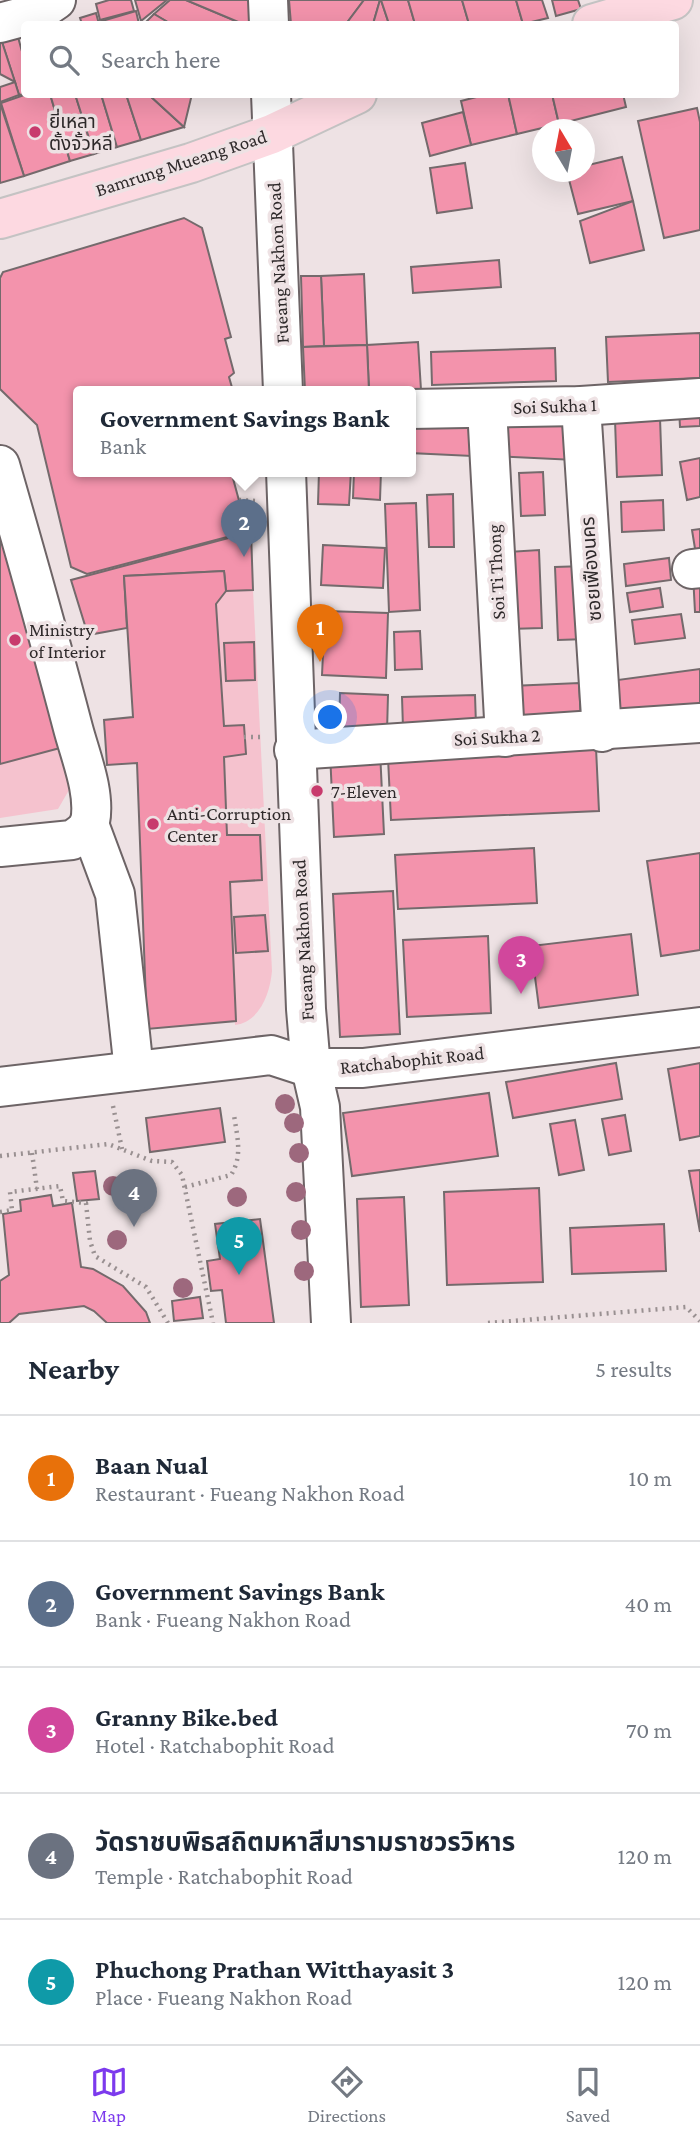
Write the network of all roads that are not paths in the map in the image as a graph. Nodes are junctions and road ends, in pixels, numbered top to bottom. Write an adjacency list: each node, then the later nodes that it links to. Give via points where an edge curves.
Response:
1 (56, 0): 6 (street, via 37,13)
2 (268, 0): 4 (street)
3 (673, 0): 5 (main road)
4 (269, 21)
5 (602, 21)
6 (0, 23)
7 (271, 98): 9 (street, Fueang Nakhon Road)
8 (348, 98): 9 (main road, Bamrung Mueang Road)
9 (272, 134): 10 (main road, Bamrung Mueang Road, via 191,163); 11 (street, Fueang Nakhon Road)
10 (0, 219)
11 (283, 386)
12 (700, 397): 13 (street, Soi Sukha 1)
13 (581, 406): 14 (street, Soi Sukha 1); 19 (street, ซอยเฟืองนคร)
14 (487, 408): 15 (street, Soi Sukha 1); 20 (street, Soi Ti Thong)
15 (416, 409)
16 (0, 465): 22 (street, via 84,768)
17 (286, 477): 21 (street, Fueang Nakhon Road)
18 (700, 723): 19 (street, Soi Sukha 2)
19 (602, 732): 20 (street, Soi Sukha 2)
20 (505, 737): 21 (street, Soi Sukha 2)
21 (281, 743): 25 (street, Fueang Nakhon Road)
22 (89, 824): 23 (street, via 72,840); 26 (street, via 115,894)
23 (0, 847)
24 (700, 1027): 25 (street, Ratchabophit Road, via 363,1068)
25 (311, 1068): 26 (street, Ratchabophit Road, via 271,1055); 28 (street, Fueang Nakhon Road, via 320,1107)
26 (134, 1071): 27 (street, Ratchabophit Road)
27 (0, 1087)
28 (331, 1323)

